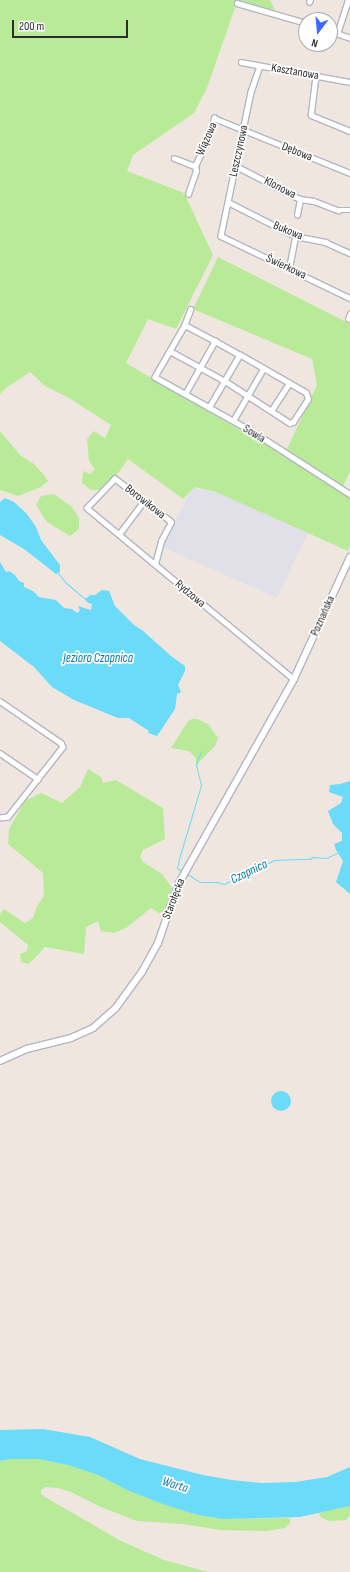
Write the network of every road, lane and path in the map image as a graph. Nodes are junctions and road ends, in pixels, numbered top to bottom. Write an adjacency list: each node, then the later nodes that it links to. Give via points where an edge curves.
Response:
1 (348, 0): 4 (street)
2 (238, 3): 3 (street)
3 (298, 21)
4 (338, 31)
5 (338, 34): 6 (street)
6 (350, 38)
7 (240, 62): 8 (street, Kasztanowa)
8 (260, 66): 9 (street, Kasztanowa); 11 (street, Leszczynowa, via 251,92)
9 (316, 76): 10 (street, Kasztanowa); 12 (street, via 311,115)
10 (350, 82)
11 (244, 131): 14 (street, Wiązowa, via 214,118); 15 (street, Leszczynowa); 16 (street, Dębowa)
12 (350, 131)
13 (174, 158): 14 (street, Wiązowa)
14 (195, 166): 17 (street, Wiązowa, via 196,171)
15 (236, 166): 18 (street, Klonowa); 19 (street, Leszczynowa)
16 (350, 173)
17 (188, 194)
18 (300, 199): 20 (street, Klonowa, via 314,200 338,210); 21 (street)
19 (228, 202): 22 (street, Leszczynowa); 23 (street, Bukowa)
20 (350, 210)
21 (297, 215)
22 (222, 236): 25 (street, Świerkowa)
23 (294, 236): 24 (street, Bukowa, via 325,242); 25 (street)
24 (350, 253)
25 (289, 268): 26 (street, Świerkowa)
26 (350, 298)
27 (191, 309): 28 (street)
28 (184, 325): 29 (street); 30 (street)
29 (215, 341): 31 (street); 32 (street)
30 (170, 351): 32 (street); 36 (street, Sowia, via 155,377)
31 (240, 355): 33 (street); 34 (street)
32 (200, 368): 34 (street); 36 (street)
33 (263, 369): 35 (street); 37 (street)
34 (225, 382): 37 (street); 38 (street)
35 (289, 383): 39 (street); 39 (street, via 306,393 308,399 293,422)
36 (185, 394): 38 (street, Sowia)
37 (247, 396): 39 (street); 40 (street)
38 (209, 408): 40 (street, Sowia)
39 (271, 411)
40 (233, 421): 41 (street, Sowia)
41 (350, 494)
42 (144, 501): 43 (street, Borowikowa, via 115,479); 44 (street); 46 (street, Borowikowa, via 171,522 161,541)
43 (87, 508): 44 (street, Rydzowa)
44 (121, 532): 46 (street, Rydzowa)
45 (350, 557): 47 (street, Poznańska)
46 (155, 561): 47 (street, Rydzowa)
47 (295, 677): 52 (street, Starołęcka, via 178,885 152,956 118,1005 101,1022 81,1035 27,1049)
48 (0, 701): 50 (street, via 62,745 61,751)
49 (0, 753): 50 (street)
50 (38, 779): 51 (street, via 8,816)
51 (0, 818)
52 (0, 1061)

